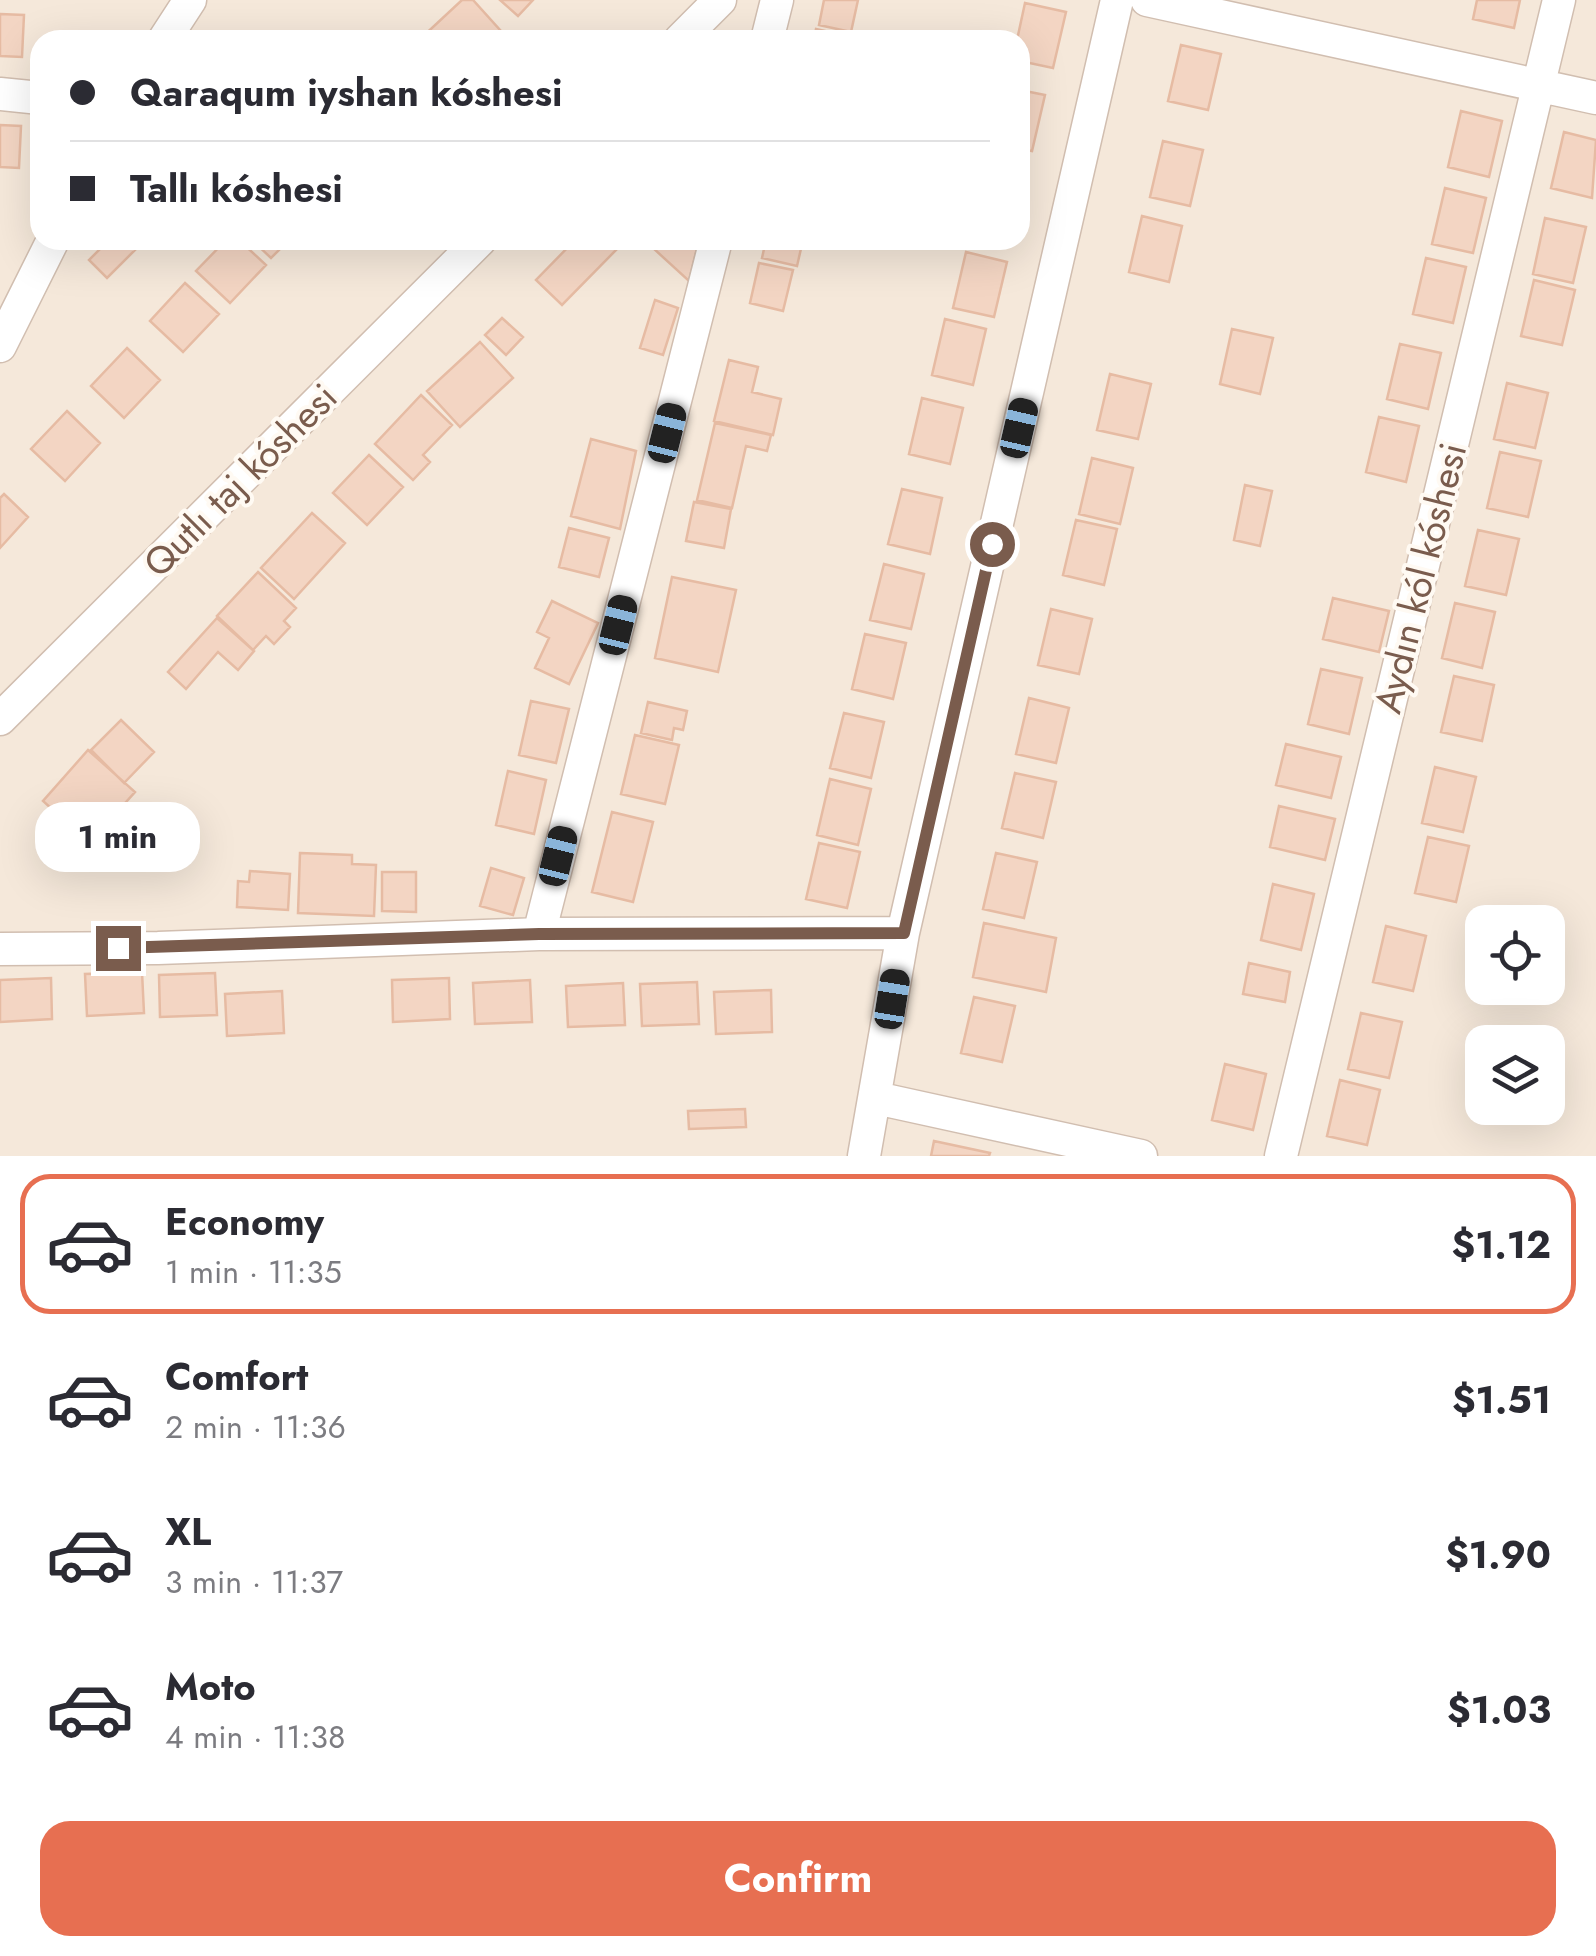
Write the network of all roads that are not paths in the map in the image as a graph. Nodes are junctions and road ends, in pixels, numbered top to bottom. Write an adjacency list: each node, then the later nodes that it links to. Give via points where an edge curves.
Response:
1 (190, 0): 7 (street)
2 (720, 0): 8 (street)
3 (777, 0): 9 (street)
4 (1117, 0): 19 (street)
5 (1147, 0): 10 (street)
6 (1560, 0): 10 (street, Aydın kól kóshesi)
7 (170, 30)
8 (690, 30)
9 (770, 30)
10 (1539, 85): 13 (street); 25 (street, Aydın kól kóshesi)
11 (0, 94): 12 (street)
12 (30, 97)
13 (1596, 98)
14 (48, 250): 17 (street)
15 (470, 250): 18 (street, Qutlı taj kóshesi)
16 (713, 250): 20 (street)
17 (0, 346)
18 (0, 719)
19 (904, 933): 20 (street); 22 (street)
20 (539, 934): 21 (street)
21 (0, 949)
22 (876, 1098): 23 (street); 24 (street)
23 (864, 1156)
24 (1140, 1156)
25 (1281, 1156)

